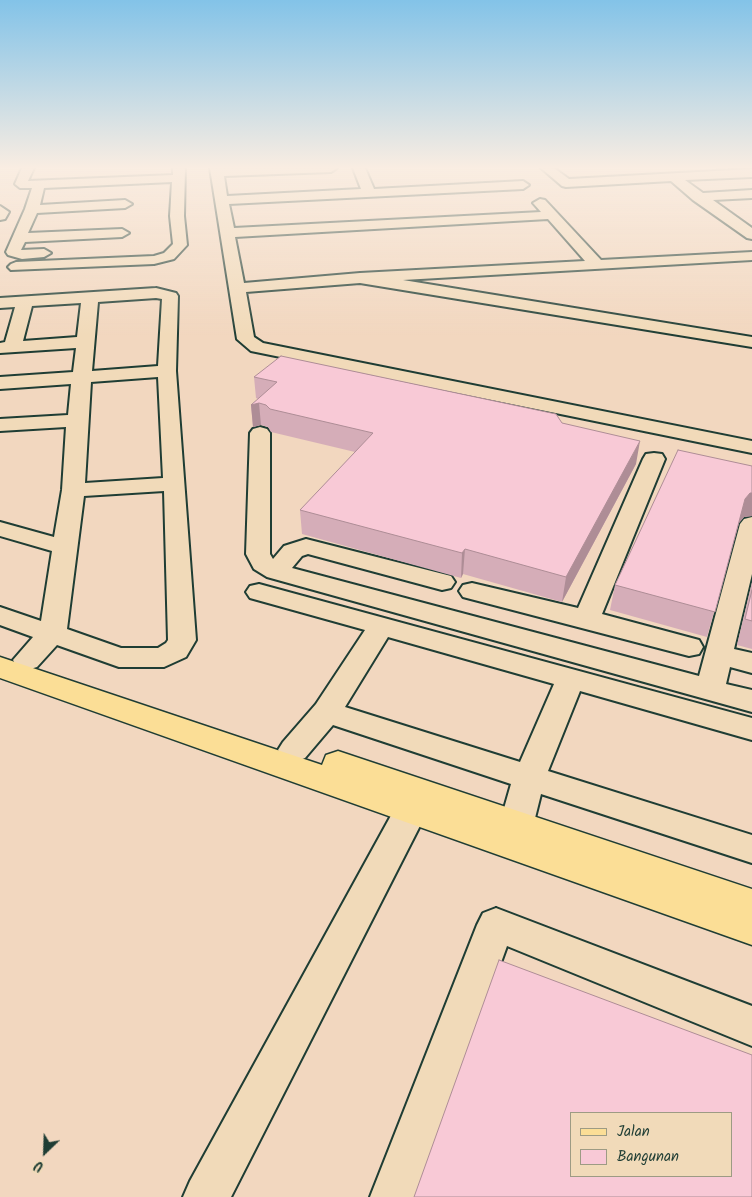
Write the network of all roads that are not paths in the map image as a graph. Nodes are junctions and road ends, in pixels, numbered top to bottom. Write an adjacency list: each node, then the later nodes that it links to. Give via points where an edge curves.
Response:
1 (26, 224): 11 (street)
2 (123, 224): 8 (street)
3 (178, 224): 12 (street)
4 (226, 224): 9 (street)
5 (392, 224): 9 (street)
6 (559, 224): 15 (street)
7 (736, 224): 10 (street)
8 (122, 233): 11 (street); 13 (street)
9 (227, 233): 18 (street)
10 (752, 235)
11 (21, 238): 13 (street, via 13,252 15,254)
12 (180, 245): 13 (street); 16 (street, via 160,260)
13 (116, 248)
14 (752, 256): 15 (street)
15 (597, 266): 17 (street)
16 (16, 267)
17 (360, 278): 18 (street); 23 (street)
18 (236, 288): 31 (street, via 246,339 265,350)
19 (90, 297): 20 (street); 22 (street); 25 (street, via 156,293 170,296)
20 (25, 302): 21 (street); 24 (street)
21 (0, 303)
22 (85, 342): 24 (street); 26 (street)
23 (752, 342)
24 (6, 348)
25 (167, 370): 26 (street); 33 (street)
26 (81, 377): 27 (street); 28 (street)
27 (0, 383)
28 (77, 420): 29 (street); 34 (street)
29 (0, 425)
30 (260, 434): 38 (street, via 258,554)
31 (752, 447)
32 (653, 459): 42 (street)
33 (175, 484): 34 (street); 44 (street, via 182,640 176,650 149,658 120,657)
34 (73, 490): 37 (street)
35 (752, 524): 47 (street)
36 (0, 529): 37 (street)
37 (64, 547): 44 (street)
38 (268, 582): 39 (street, via 293,551 309,546); 43 (street); 45 (street)
39 (442, 582)
40 (472, 591): 42 (street)
41 (0, 616): 44 (street)
42 (578, 617): 45 (street); 46 (street)
43 (381, 626): 50 (street); 53 (street)
44 (52, 632): 48 (street)
45 (555, 646): 51 (street)
46 (689, 647)
47 (720, 655): 49 (street); 51 (street)
48 (9, 659): 55 (main road); 57 (main road)
49 (752, 663)
50 (571, 678): 54 (street); 56 (street)
51 (710, 689): 52 (street)
52 (752, 701)
53 (328, 712): 55 (street); 56 (street)
54 (752, 729)
55 (294, 750): 58 (main road)
56 (529, 778): 58 (street); 59 (street)
57 (411, 810): 61 (main road); 63 (street)
58 (516, 826): 60 (main road)
59 (752, 849)
60 (752, 906)
61 (752, 928)
62 (752, 1026): 64 (street, via 496,925)
63 (206, 1197)
64 (392, 1197)

